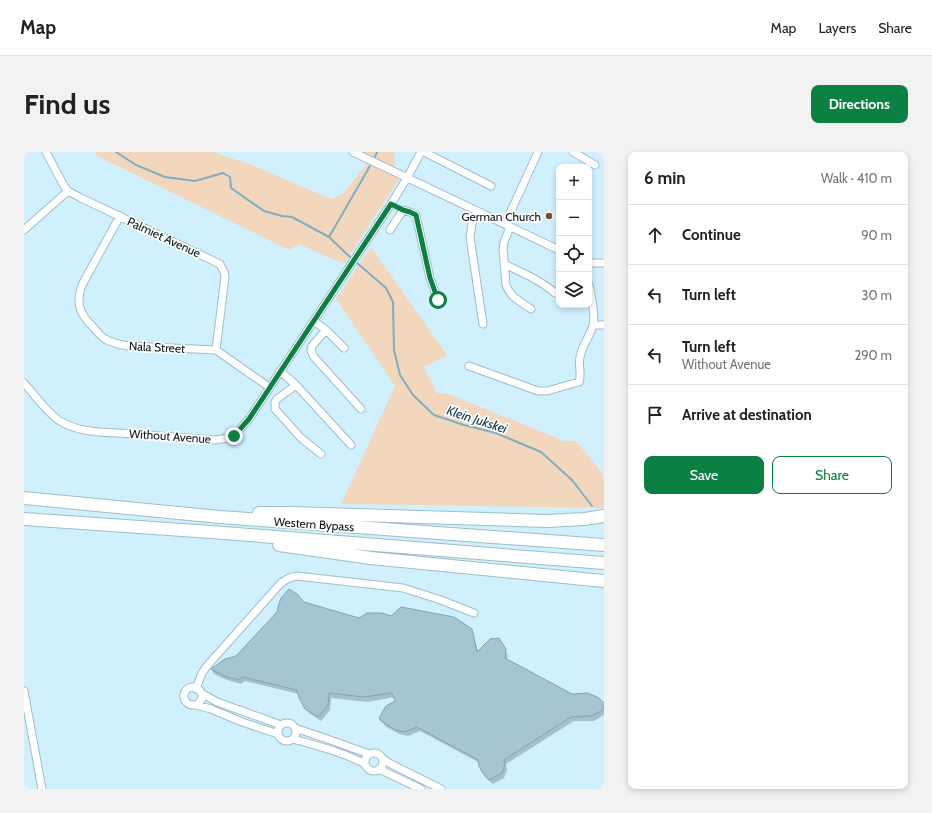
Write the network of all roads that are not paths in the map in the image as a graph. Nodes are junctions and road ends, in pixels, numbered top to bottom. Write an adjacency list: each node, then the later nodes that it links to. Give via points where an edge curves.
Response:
1 (46, 152): 10 (street)
2 (353, 152): 8 (street)
3 (421, 152): 8 (street, Without Avenue)
4 (424, 152): 9 (street)
5 (538, 152): 15 (street)
6 (573, 152): 7 (street)
7 (595, 165)
8 (407, 178): 11 (street, Without Avenue); 13 (street)
9 (491, 186)
10 (68, 191): 14 (street, Palmiet Avenue); 16 (street)
11 (391, 204): 12 (street); 26 (street, Without Avenue)
12 (403, 210): 17 (street); 23 (street, via 416,215 430,278)
13 (477, 211): 15 (street); 27 (street, via 470,237)
14 (120, 216): 32 (street, Palmiet Avenue, via 220,264 225,277); 32 (street, Nala Street, via 78,293 81,312 87,322 104,338 116,344)
15 (508, 226): 18 (street); 21 (street, via 503,249)
16 (24, 230)
17 (390, 230)
18 (556, 249)
19 (592, 263): 20 (street)
20 (604, 263)
21 (504, 264): 22 (street); 25 (street, via 507,289)
22 (555, 293)
23 (438, 300)
24 (592, 304): 28 (street)
25 (531, 309)
26 (314, 321): 30 (street); 34 (street, Without Avenue)
27 (483, 324)
28 (593, 325): 29 (street); 33 (street, via 579,359 579,382 574,384 538,391)
29 (604, 325)
30 (326, 330): 31 (street); 38 (street, via 314,343 312,353)
31 (344, 348)
32 (216, 350): 37 (street)
33 (469, 366)
34 (280, 371): 36 (street); 37 (street, Without Avenue)
35 (24, 384): 37 (street, Without Avenue, via 49,412 68,425 80,429 215,440 234,436 249,419)
36 (296, 385): 39 (street); 40 (street, via 277,399 275,409 301,438)
37 (269, 387)
38 (361, 409)
39 (352, 445)
40 (321, 454)
41 (24, 498): 43 (highway, Western Bypass)
42 (604, 516): 43 (highway, via 547,521 292,513)
43 (220, 517): 46 (highway, Western Bypass)
44 (24, 519): 45 (highway, Western Bypass)
45 (211, 532): 47 (highway, Western Bypass); 48 (highway, via 371,558)
46 (604, 545)
47 (604, 562)
48 (604, 581)
49 (474, 613): 51 (street, via 403,588 292,577 281,583 206,666)
50 (24, 691): 61 (street)
51 (198, 691): 52 (street, via 201,699); 52 (street, via 193,688 184,693 187,703); 53 (street, via 217,702)
52 (196, 705): 55 (street)
53 (281, 725): 54 (street, via 288,723); 55 (street)
54 (295, 728): 56 (street); 57 (street)
55 (278, 734): 56 (street, via 284,740 289,741)
56 (293, 738): 59 (street)
57 (369, 754): 58 (street, via 375,753); 59 (street)
58 (382, 758): 60 (street); 63 (street)
59 (365, 764): 60 (street, via 371,770)
60 (379, 769): 62 (street)
61 (42, 789)
62 (421, 789)
63 (441, 789)

